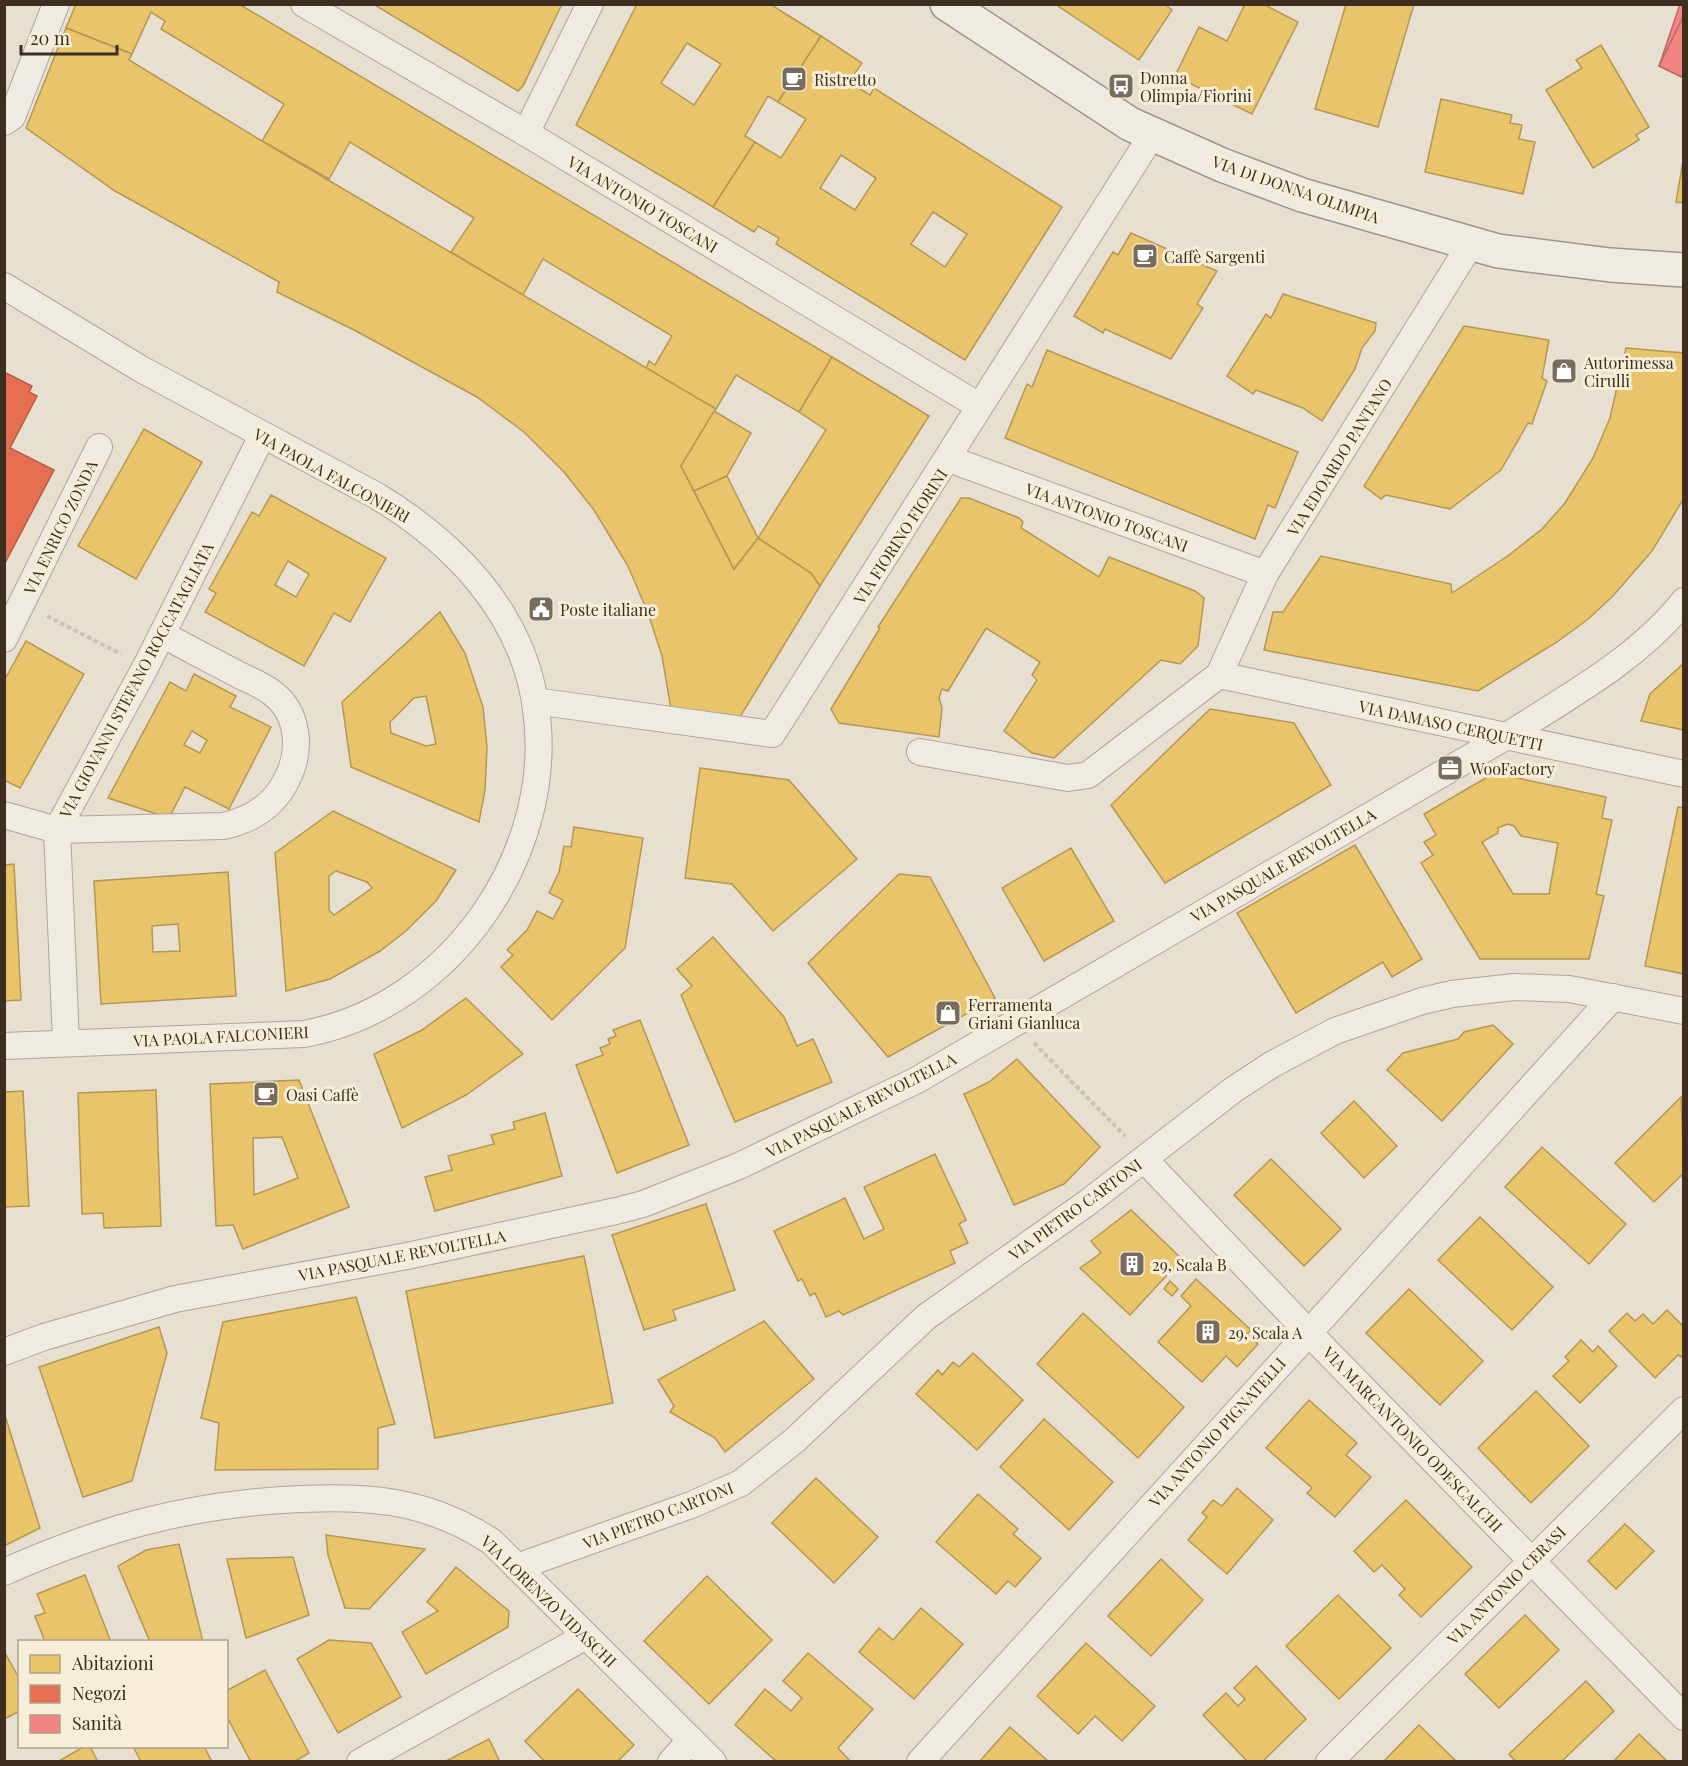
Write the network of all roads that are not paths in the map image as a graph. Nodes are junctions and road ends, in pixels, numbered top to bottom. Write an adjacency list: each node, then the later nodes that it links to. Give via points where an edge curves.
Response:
1 (56, 4): 5 (street, via 12,117)
2 (304, 4): 6 (street, VIA ANTONIO TOSCANI)
3 (590, 4): 6 (street)
4 (947, 4): 7 (street, VIA DI DONNA OLIMPIA, via 1110,113)
5 (4, 122)
6 (526, 133): 11 (street, VIA ANTONIO TOSCANI)
7 (1152, 135): 8 (street, VIA DI DONNA OLIMPIA, via 1302,195); 11 (street, VIA FIORINO FIORINI)
8 (1470, 245): 9 (street, VIA DI DONNA OLIMPIA, via 1578,262); 15 (street, VIA EDOARDO PANTANO)
9 (1683, 270)
10 (4, 286): 12 (street, VIA PAOLA FALCONIERI, via 106,349)
11 (979, 406): 14 (street, VIA FIORINO FIORINI)
12 (262, 436): 18 (street, VIA GIOVANNI STEFANO ROCCATAGLIATA); 20 (street, VIA PAOLA FALCONIERI, via 393,506 458,556 495,601 521,655)
13 (99, 447): 17 (street, VIA ENRICO ZONDA)
14 (949, 459): 15 (street, VIA ANTONIO TOSCANI); 20 (street, VIA FIORINO FIORINI, via 772,734)
15 (1265, 574): 19 (street, VIA EDOARDO PANTANO)
16 (1683, 601): 21 (street, VIA PASQUALE REVOLTELLA, via 1613,666)
17 (12, 619)
18 (162, 634): 25 (street, VIA GIOVANNI STEFANO ROCCATAGLIATA); 25 (street, via 271,692 286,709 295,729 296,755 282,789 257,814 223,826)
19 (1219, 675): 21 (street, VIA DAMASO CERQUETTI); 22 (street, via 1088,775 1068,778)
20 (535, 701): 28 (street, VIA PAOLA FALCONIERI, via 536,765 521,841 500,887 474,929 423,980 365,1014 326,1030 304,1034)
21 (1505, 736): 23 (street, VIA DAMASO CERQUETTI); 32 (street, VIA PASQUALE REVOLTELLA, via 917,1080 739,1166 616,1211 407,1256 175,1299)
22 (920, 752)
23 (1683, 774)
24 (4, 815): 25 (street)
25 (57, 830): 28 (street, VIA GIOVANNI STEFANO ROCCATAGLIATA)
26 (1613, 997): 27 (street, VIA PIETRO CARTONI); 30 (street, VIA PIETRO CARTONI, via 1569,989 1514,987 1452,994 1388,1011 1335,1031 1271,1065); 31 (street, VIA ANTONIO PIGNATELLI)
27 (1683, 1011)
28 (66, 1042): 29 (street, VIA PAOLA FALCONIERI)
29 (4, 1046)
30 (1145, 1160): 31 (street, VIA MARCANTONIO ODESCALCHI); 35 (street, VIA PIETRO CARTONI, via 926,1317 795,1440 741,1483 691,1505)
31 (1308, 1331): 34 (street, VIA MARCANTONIO ODESCALCHI); 43 (street, VIA ANTONIO PIGNATELLI)
32 (4, 1352)
33 (1683, 1410): 34 (street, VIA ANTONIO CERASI)
34 (1531, 1560): 38 (street, VIA MARCANTONIO ODESCALCHI); 44 (street, VIA ANTONIO CERASI)
35 (517, 1567): 36 (street, VIA LORENZO VIDASCHI, via 492,1542 440,1513 393,1501 352,1498 253,1502 154,1518 84,1539); 37 (street, VIA LORENZO VIDASCHI)
36 (4, 1572)
37 (586, 1636): 39 (street, VIA LORENZO VIDASCHI); 40 (street)
38 (1683, 1717)
39 (692, 1740): 41 (street); 42 (street, VIA LORENZO VIDASCHI)
40 (360, 1761)
41 (671, 1761)
42 (713, 1761)
43 (920, 1761)
44 (1329, 1761)

